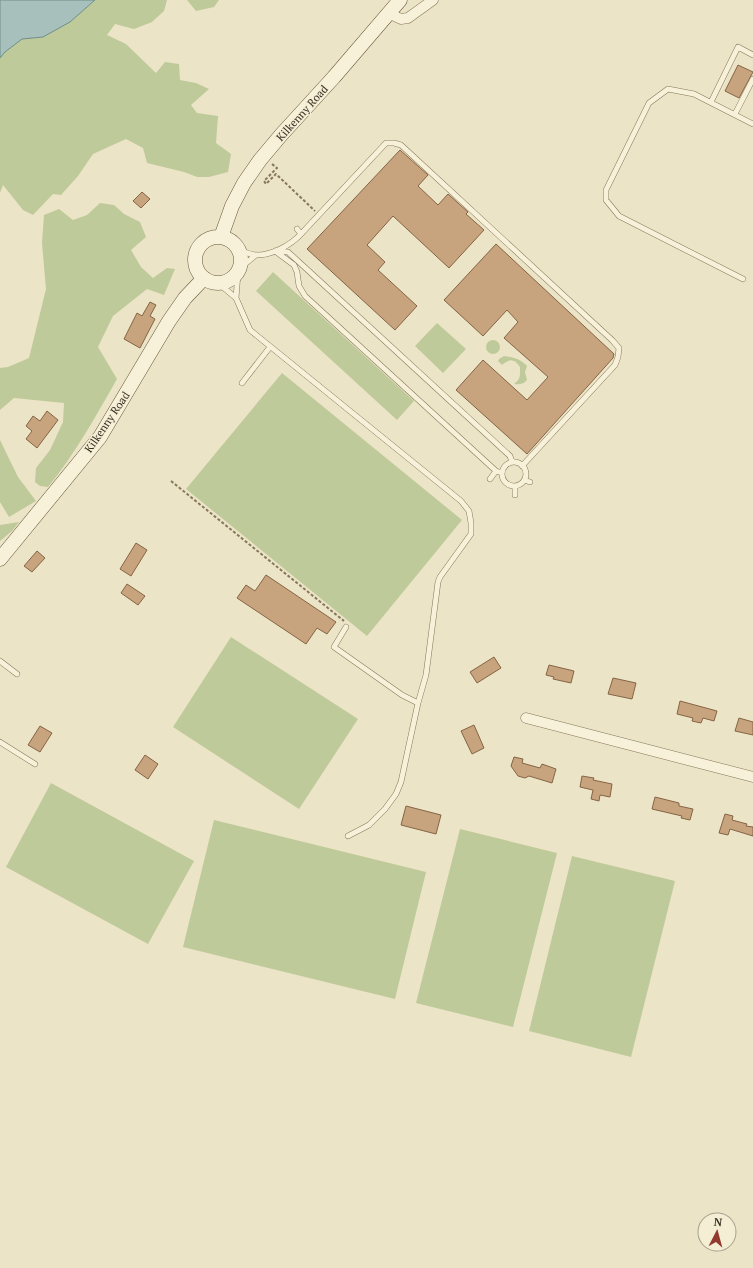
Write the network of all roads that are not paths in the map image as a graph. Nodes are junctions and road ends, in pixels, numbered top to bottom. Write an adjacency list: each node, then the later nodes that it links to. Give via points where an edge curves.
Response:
1 (400, 0): 3 (main road, Kilkenny Road)
2 (433, 0): 3 (street, via 408,18 401,19)
3 (388, 13): 9 (main road, Kilkenny Road, via 264,156 244,183 232,206)
4 (753, 55): 6 (lane, via 738,47)
5 (753, 79): 7 (lane)
6 (711, 102): 7 (lane); 15 (lane, via 694,94 668,89 649,103 606,190 606,200 619,216)
7 (736, 114): 8 (lane)
8 (753, 124)
9 (221, 237): 10 (main road, via 230,240); 14 (main road, via 208,240 198,249 196,263)
10 (240, 251): 12 (lane); 13 (main road, via 242,260)
11 (275, 251): 12 (lane); 20 (lane, via 288,252 510,456); 21 (lane, via 293,242 299,232 319,215 386,143 394,142 401,145 619,348 614,365); 22 (lane, via 294,265 299,286 306,296)
12 (256, 255): 13 (lane)
13 (239, 271): 16 (main road, via 230,280); 17 (lane)
14 (204, 278): 16 (main road); 29 (main road, Kilkenny Road, via 185,298 169,322 100,437)
15 (744, 280)
16 (218, 283): 17 (lane)
17 (236, 298): 18 (lane, via 250,330)
18 (270, 347): 19 (lane); 33 (lane, via 469,511 471,534 438,582 426,675)
19 (242, 383)
20 (512, 462): 21 (lane); 23 (lane, via 505,466)
21 (522, 466): 25 (lane)
22 (496, 471): 23 (lane); 24 (lane)
23 (502, 473): 27 (lane, via 504,481)
24 (490, 479)
25 (524, 480): 26 (lane); 27 (lane)
26 (530, 482)
27 (515, 486): 28 (lane)
28 (515, 495)
29 (0, 559)
30 (346, 627): 33 (lane, via 334,647 402,695)
31 (0, 661): 32 (lane)
32 (17, 674)
33 (418, 703): 38 (lane, via 405,767 396,794 368,825)
34 (526, 718): 37 (street)
35 (0, 742): 36 (lane)
36 (34, 764)
37 (753, 777)
38 (348, 836)

